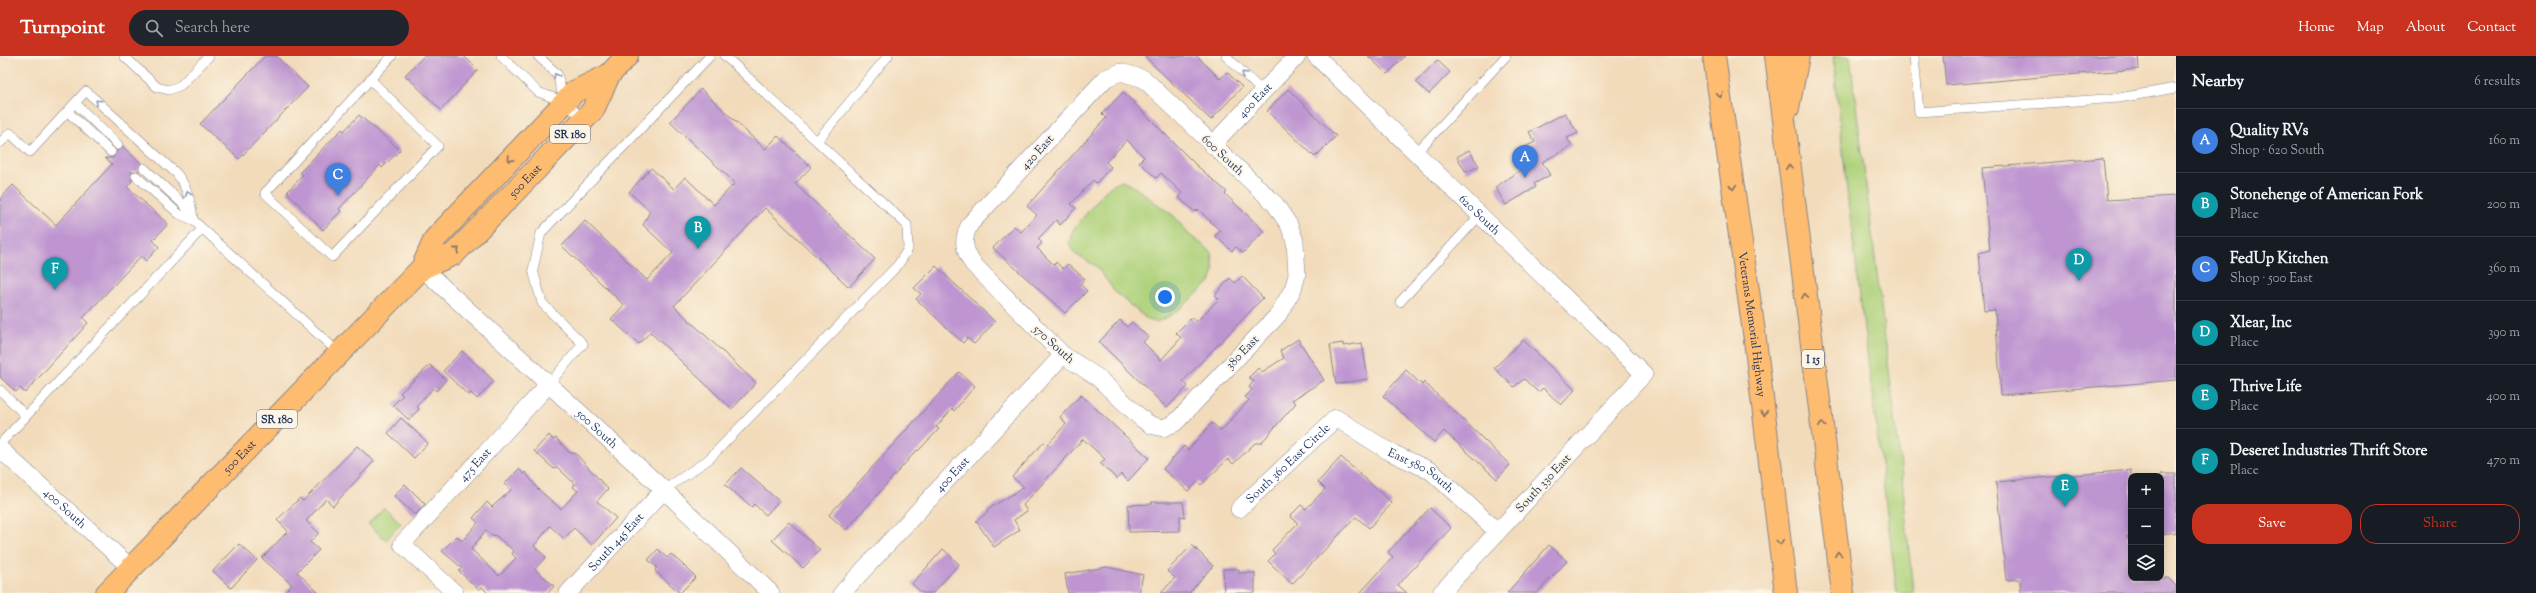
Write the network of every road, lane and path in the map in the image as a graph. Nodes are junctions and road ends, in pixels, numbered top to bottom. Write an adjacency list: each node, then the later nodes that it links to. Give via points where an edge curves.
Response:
1 (124, 56): 2 (lane, via 158,87 169,90 181,85)
2 (209, 56)
3 (392, 56): 20 (lane)
4 (501, 56): 23 (lane, via 538,92)
5 (538, 56): 23 (lane, one-way to 5, via 557,74)
6 (627, 56): 19 (main road, 500 East / SR 180)
7 (710, 56): 46 (lane, via 541,233 533,270 542,303 583,344)
8 (727, 56): 28 (lane)
9 (888, 56): 28 (lane)
10 (1226, 56): 22 (lane, one-way to 10)
11 (1297, 56): 22 (street, 400 East)
12 (1316, 56): 33 (street, 620 South)
13 (1506, 56): 33 (lane)
14 (1714, 56): 63 (main road, Veterans Memorial Highway, one-way to 63, via 1754,332)
15 (1776, 56): 27 (main road, I 15)
16 (1798, 56): 27 (main road)
17 (1914, 56): 21 (lane, via 1919,112 2119,98)
18 (1121, 72): 30 (street, 600 South, via 1144,79); 39 (street, 420 East, via 1106,78 1047,140 970,224)
19 (609, 75): 23 (main road, 500 East / SR 180, via 574,92); 26 (main road, 500 East / SR 180, via 593,110)
20 (370, 79): 20 (lane, via 264,193 332,257 438,146)
21 (2176, 88)
22 (1263, 92): 30 (street, 400 East)
23 (565, 102): 26 (lane); 41 (main road, 500 East / SR 180, one-way to 41, via 435,239)
24 (76, 104): 25 (lane); 31 (lane); 37 (lane, one-way to 24, via 190,200 177,174 86,92)
25 (68, 112): 29 (lane, via 30,152 10,133); 32 (lane)
26 (584, 120): 41 (main road, 500 East / SR 180, one-way to 26, via 454,254)
27 (1784, 125): 64 (main road, I 15, one-way to 27)
28 (817, 141): 53 (lane, via 907,225 908,249 898,264 709,459)
29 (0, 143)
30 (1212, 144): 40 (street, 600 South, via 1275,204 1295,241)
31 (118, 145)
32 (111, 152)
33 (1416, 153): 36 (street, 620 South)
34 (144, 168): 37 (lane, via 186,207)
35 (136, 176): 37 (lane, via 179,214)
36 (1480, 215): 42 (lane); 45 (street, 620 South)
37 (193, 220): 38 (lane)
38 (202, 229): 43 (lane); 48 (lane)
39 (963, 242): 44 (street, 570 South, via 966,254 973,264)
40 (1298, 260): 50 (street, 380 East, via 1293,289 1278,315 1175,423)
41 (422, 268): 43 (main road, 500 East / SR 180); 46 (street, 500 South)
42 (1400, 302)
43 (340, 354): 56 (main road, 500 East / SR 180)
44 (1063, 355): 50 (street, 570 South, via 1097,377 1142,419); 61 (street, 400 East)
45 (1644, 374): 55 (street, South 330 East)
46 (548, 385): 53 (street, 500 South); 58 (street, 475 East, via 402,544)
47 (0, 390): 48 (lane)
48 (26, 416): 51 (lane)
49 (1336, 418): 54 (street, South 360 East Circle); 55 (street, East 580 South, via 1390,452 1431,470)
50 (1162, 428)
51 (0, 444)
52 (0, 449): 56 (street, 400 South)
53 (664, 490): 59 (street, South 445 East); 60 (street, 500 South)
54 (1239, 509)
55 (1498, 532): 62 (street, South 330 East)
56 (131, 568): 57 (main road, 500 East / SR 180)
57 (107, 593)
58 (455, 593)
59 (568, 593)
60 (771, 593)
61 (842, 593)
62 (1441, 593)
63 (1786, 593)
64 (1843, 593)

